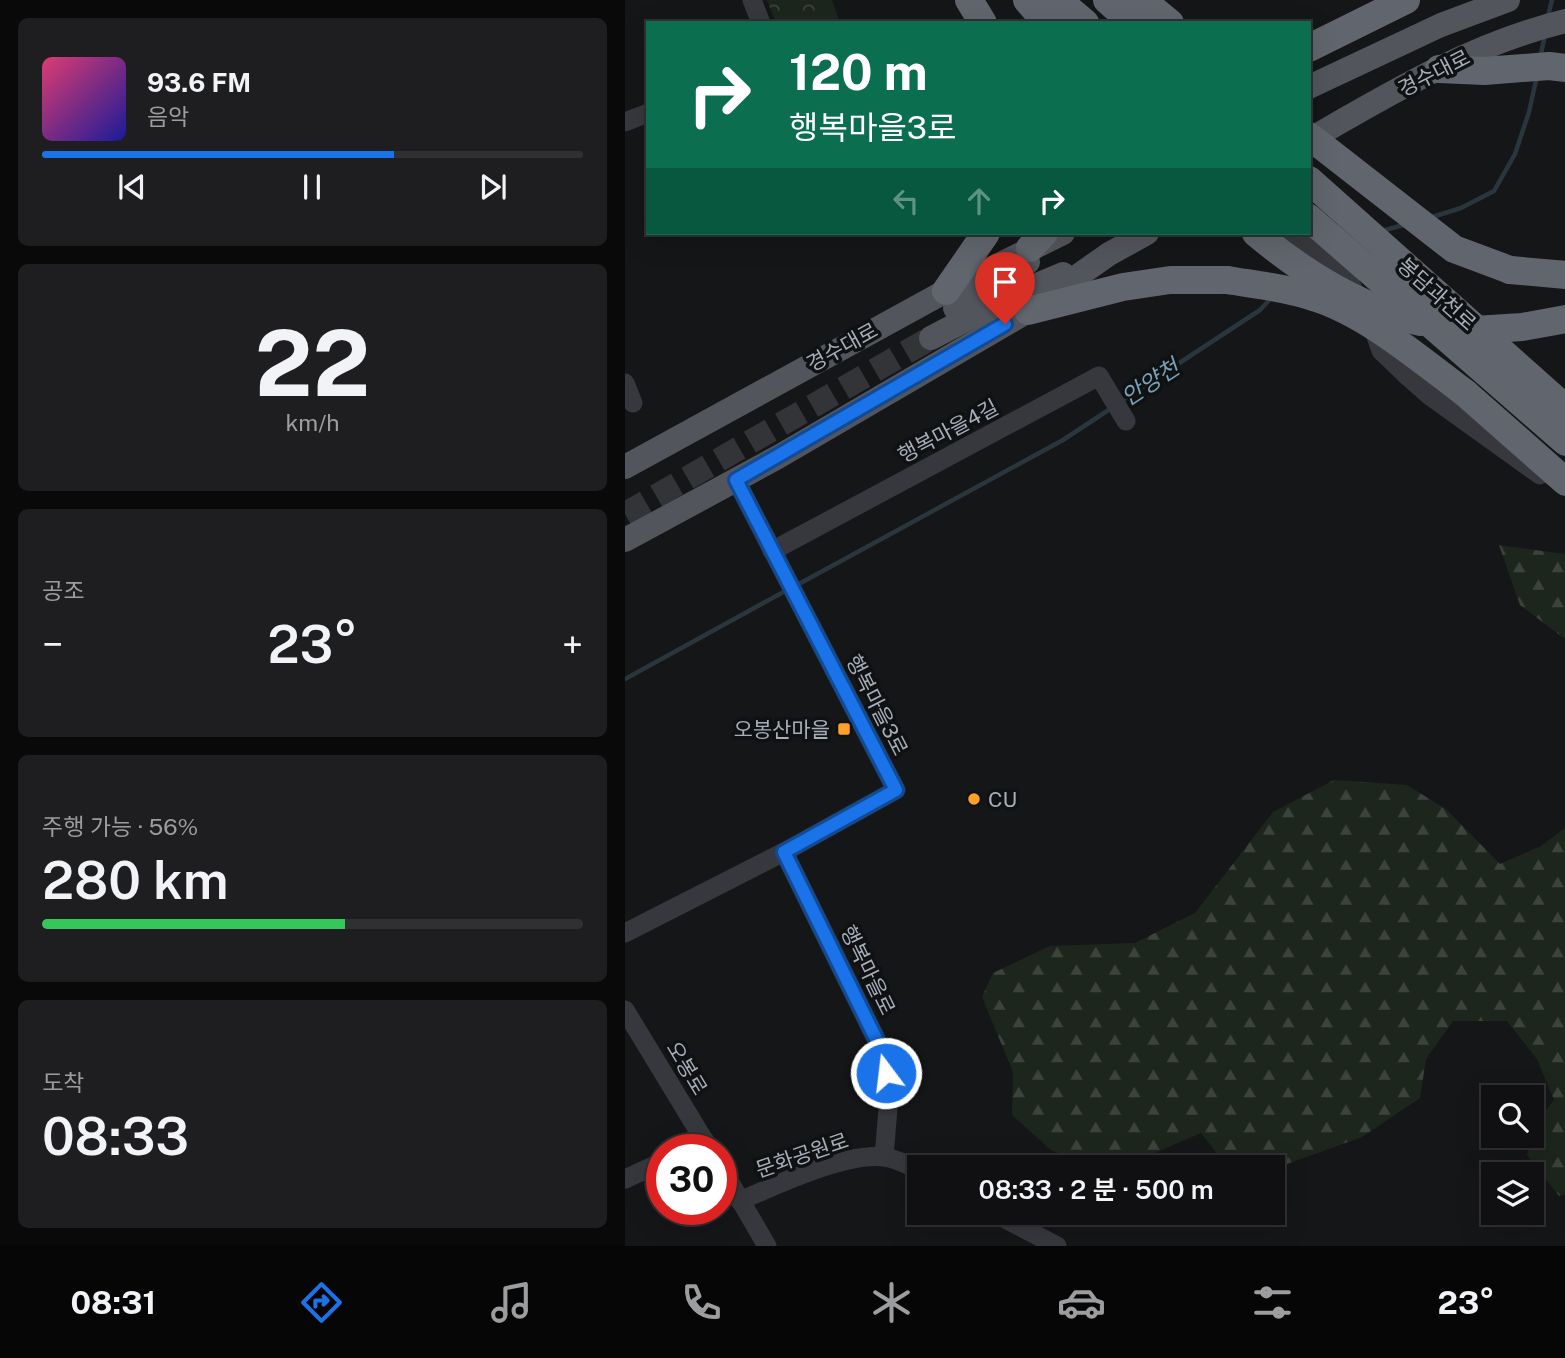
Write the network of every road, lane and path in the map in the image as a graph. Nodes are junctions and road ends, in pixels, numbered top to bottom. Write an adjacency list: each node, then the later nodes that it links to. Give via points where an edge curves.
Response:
1 (752, 0): 9 (street)
2 (969, 0): 10 (highway)
3 (1027, 0): 11 (highway)
4 (1058, 0): 12 (highway)
5 (1107, 0): 13 (highway)
6 (1142, 0): 14 (highway)
7 (1406, 0): 16 (highway)
8 (1508, 0): 19 (main road, 경수대로, via 1441,25)
9 (760, 21)
10 (982, 21)
11 (1045, 21)
12 (1083, 21)
13 (1131, 21)
14 (1168, 21)
15 (1561, 23): 18 (main road, 경수대로, via 1523,33)
16 (1311, 47)
17 (1557, 67): 18 (highway)
18 (1439, 69): 22 (main road, 경수대로)
19 (1311, 85)
20 (646, 114): 21 (street)
21 (625, 122)
22 (1311, 137)
23 (1311, 140): 34 (highway, bridge, via 1454,248 1510,270)
24 (1311, 182): 40 (highway, 봉담과천로, bridge)
25 (1311, 220): 42 (highway, 봉담과천로, bridge)
26 (985, 235): 35 (highway)
27 (1056, 235): 32 (main road, 경수대로)
28 (1065, 235): 33 (main road, via 925,333)
29 (1143, 235): 33 (main road)
30 (1258, 235): 37 (highway, bridge, via 1284,257 1348,295 1404,319 1459,331 1522,327)
31 (1294, 235): 46 (street, via 1351,285 1381,351 1430,396)
32 (1037, 240): 35 (main road, 경수대로)
33 (1109, 254): 36 (main road)
34 (1565, 275)
35 (946, 290): 43 (main road, 경수대로)
36 (1028, 311): 44 (main road); 45 (highway, bridge, via 1170,279 1227,280 1318,298 1406,349 1465,393)
37 (1565, 318)
38 (625, 383): 39 (street)
39 (633, 403)
40 (1565, 409)
41 (1126, 421): 48 (street, 행복마을4길, via 1099,376)
42 (1565, 442)
43 (625, 467)
44 (736, 480): 47 (main road); 48 (street, 행복마을3로)
45 (1565, 482)
46 (1565, 496)
47 (625, 540)
48 (772, 551): 49 (street, 행복마을3로, via 896,790)
49 (784, 852): 50 (street, 행복마을3로); 53 (street, 행복마을로, via 882,1051 889,1096)
50 (625, 933)
51 (625, 1010): 52 (street, 오봉로)
52 (701, 1134)
53 (884, 1157): 54 (street, 문화공원로); 58 (street, 문화공원로, via 857,1158 816,1170)
54 (907, 1166)
55 (646, 1170): 56 (street)
56 (625, 1180)
57 (737, 1196): 58 (street)
58 (740, 1201): 60 (street)
59 (1017, 1225): 61 (street)
60 (767, 1246)
61 (1057, 1246)

